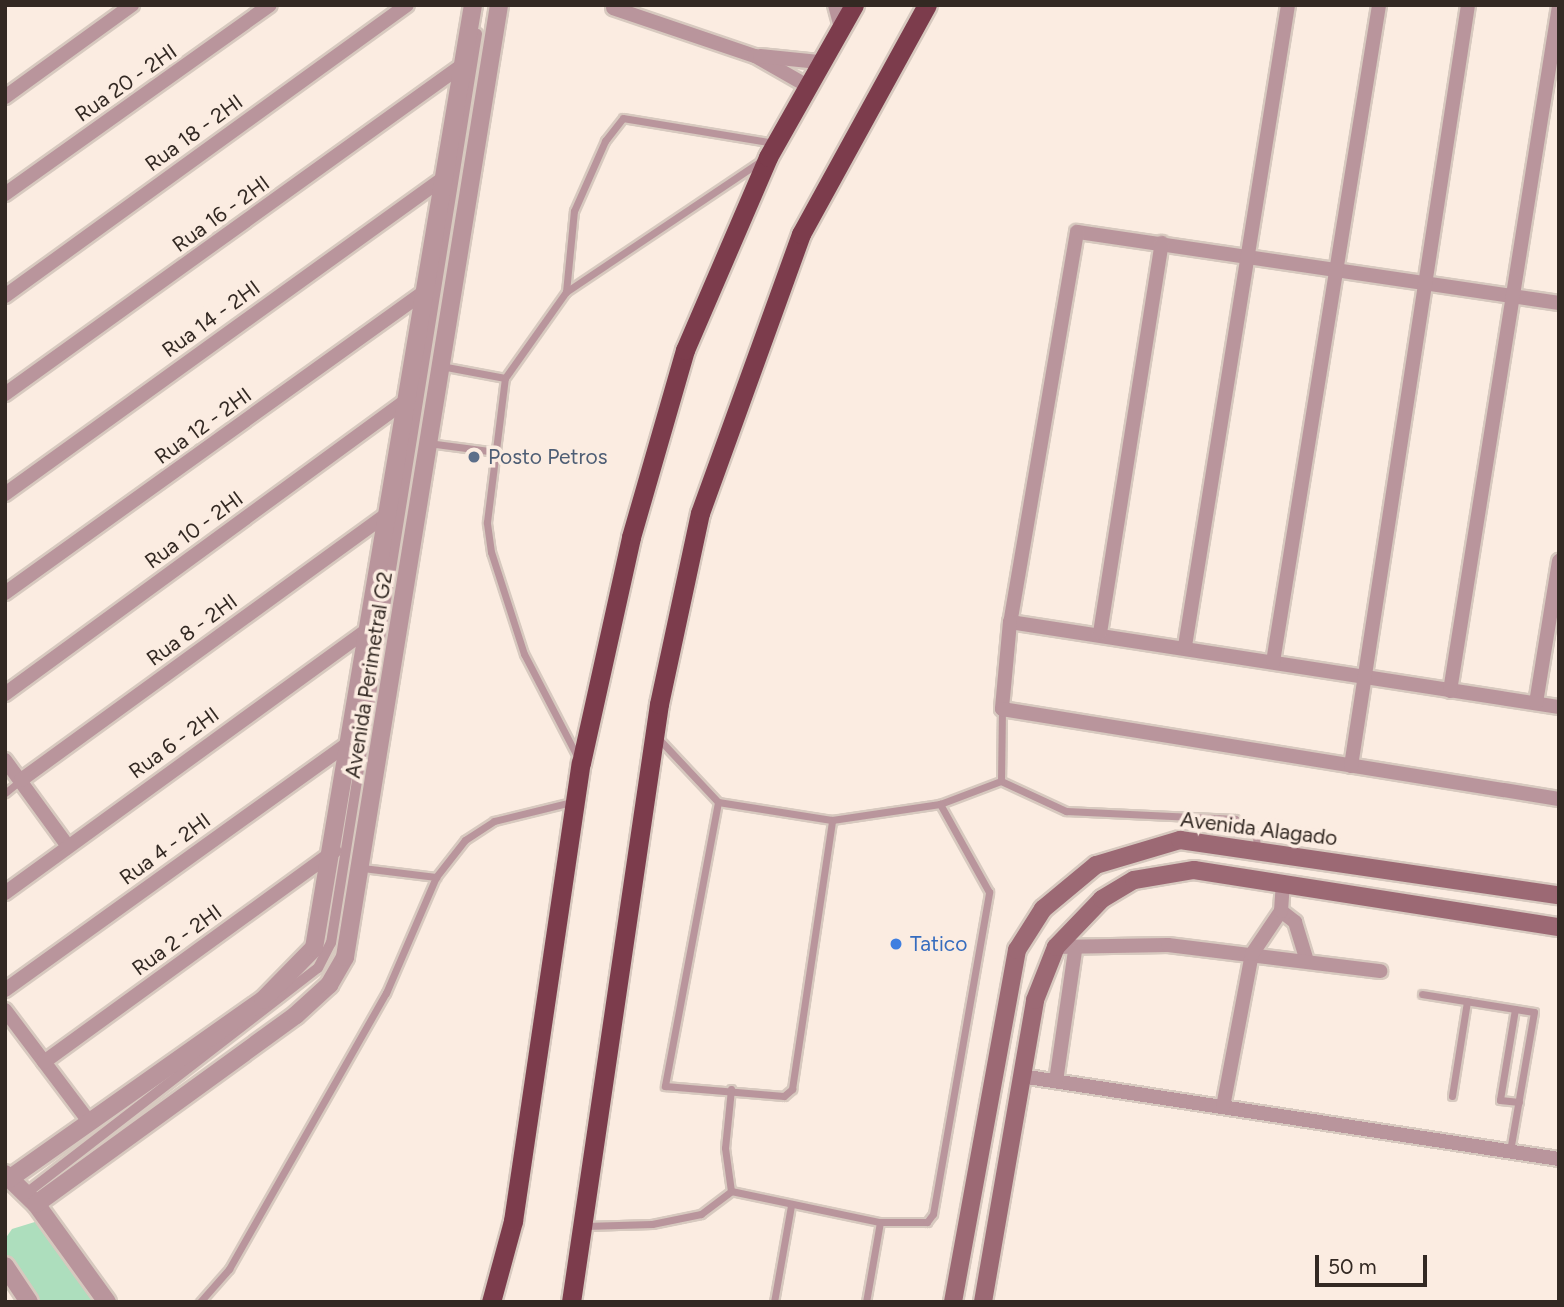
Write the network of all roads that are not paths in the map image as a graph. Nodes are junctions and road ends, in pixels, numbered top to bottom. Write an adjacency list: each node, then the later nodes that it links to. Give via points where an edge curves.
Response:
1 (132, 5): 19 (street)
2 (270, 5): 22 (street, Rua 20 - 2HI)
3 (407, 5): 32 (street, Rua 18 - 2HI)
4 (472, 5): 17 (street, Avenida Perimetral G2)
5 (481, 5): 23 (street)
6 (499, 5): 23 (street, Avenida Perimetral G2)
7 (854, 5): 14 (highway)
8 (927, 5): 57 (highway, via 801,234 745,379 700,513)
9 (1288, 5): 25 (street)
10 (1379, 5): 27 (street)
11 (1468, 5): 28 (street)
12 (1559, 6): 31 (street)
13 (613, 8): 15 (street)
14 (838, 15): 16 (highway)
15 (755, 56): 16 (street); 18 (street)
16 (819, 62): 18 (highway)
17 (461, 66): 21 (street, Avenida Perimetral G2); 36 (street, Rua 16 - 2HI)
18 (804, 84): 20 (highway)
19 (5, 97)
20 (771, 150): 30 (lane); 30 (lane, via 623,118 605,141 574,211); 60 (highway, via 685,350 631,537)
21 (442, 179): 23 (street, Avenida Perimetral G2); 40 (street, Rua 14 - 2HI)
22 (5, 194)
23 (449, 227): 26 (street, Avenida Perimetral G2); 26 (street, Avenida Perimetral G2)
24 (1162, 243): 25 (street); 44 (street, via 1095,231 1072,238); 46 (street)
25 (1246, 256): 27 (street); 47 (street)
26 (442, 266): 29 (street, Avenida Perimetral G2); 34 (street, Avenida Perimetral G2); 48 (street)
27 (1336, 268): 28 (street); 49 (street)
28 (1426, 282): 31 (street); 50 (street)
29 (424, 292): 37 (street, Avenida Perimetral G2); 43 (street, Rua 12 - 2HI)
30 (566, 292): 35 (lane)
31 (1511, 293): 33 (street); 51 (street)
32 (5, 296)
33 (1559, 303)
34 (440, 365): 35 (lane); 38 (street, Avenida Perimetral G2)
35 (505, 379): 39 (lane)
36 (5, 394)
37 (408, 399): 41 (street, Avenida Perimetral G2); 52 (street, Rua 10 - 2HI)
38 (428, 443): 39 (lane); 48 (street, Avenida Perimetral G2)
39 (496, 452): 60 (lane, via 487,522 499,583 524,654)
40 (5, 494)
41 (388, 513): 45 (street, Avenida Perimetral G2); 62 (street, Rua 8 - 2HI)
42 (1559, 561): 54 (street)
43 (5, 593)
44 (1010, 622): 46 (street); 56 (street)
45 (368, 629): 48 (street, Avenida Perimetral G2); 70 (street, Rua 6 - 2HI)
46 (1100, 633): 47 (street)
47 (1185, 646): 49 (street)
48 (378, 662): 53 (street, Avenida Perimetral G2); 53 (street, Avenida Perimetral G2)
49 (1273, 662): 50 (street)
50 (1361, 677): 51 (street); 61 (street)
51 (1450, 691): 54 (street)
52 (5, 694)
53 (372, 701): 58 (street, Avenida Perimetral G2); 74 (street, Avenida Perimetral G2); 103 (street, via 331,943 318,968)
54 (1536, 703): 55 (street)
55 (1559, 707)
56 (1002, 709): 61 (street); 63 (lane)
57 (655, 734): 67 (lane); 106 (highway)
58 (349, 743): 72 (street, Avenida Perimetral G2); 86 (street, Rua 4 - 2HI)
59 (5, 760): 62 (street)
60 (581, 763): 66 (highway)
61 (1350, 766): 65 (street)
62 (21, 780): 64 (lane); 70 (street)
63 (1001, 781): 68 (lane); 71 (lane, via 1066,811 1235,819 1256,837)
64 (5, 793)
65 (1559, 799)
66 (576, 801): 75 (lane, via 494,821 465,840); 111 (highway, via 513,1221)
67 (718, 802): 69 (lane); 94 (lane, via 665,1086)
68 (940, 804): 69 (lane); 105 (lane, via 989,891 933,1214 927,1222)
69 (832, 820): 94 (lane, via 792,1089 784,1096)
70 (67, 845): 77 (street, Rua 6 - 2HI)
71 (1257, 849): 73 (main road, Avenida Alagado); 76 (main road, via 1279,861); 115 (main road, Avenida Alagado, via 1180,840 1142,846 1097,865 1030,925 1007,982)
72 (334, 851): 91 (street, Rua 2 - 2HI); 98 (street, Avenida Perimetral G2, via 321,930 304,964)
73 (1318, 859): 76 (main road, via 1293,863); 78 (main road, Avenida Alagado)
74 (362, 868): 75 (lane); 103 (street, Avenida Perimetral G2, via 345,957 321,993)
75 (436, 877): 110 (lane, via 386,993 229,1269)
76 (1286, 883): 79 (street); 80 (main road); 81 (main road, via 1194,870 1144,877 1086,911)
77 (5, 893)
78 (1559, 895)
79 (1281, 911): 83 (street); 84 (street, via 1295,922)
80 (1559, 927)
81 (1056, 947): 82 (street); 92 (main road, via 1035,1000)
82 (1075, 951): 83 (street, via 1102,942); 93 (street)
83 (1252, 954): 84 (street); 97 (street)
84 (1306, 959): 85 (street)
85 (1380, 971)
86 (5, 990)
87 (1422, 994): 88 (lane)
88 (1466, 1001): 89 (lane); 95 (lane)
89 (1514, 1009): 96 (lane, via 1500,1100); 96 (lane, via 1534,1012)
90 (5, 1010): 91 (street)
91 (44, 1062): 98 (street)
92 (1021, 1076): 93 (street); 116 (main road)
93 (1056, 1081): 97 (street)
94 (731, 1089): 102 (lane, via 725,1148)
95 (1452, 1096)
96 (1518, 1102): 99 (lane)
97 (1223, 1107): 99 (street)
98 (90, 1123): 101 (street, Avenida Perimetral G2)
99 (1510, 1152): 100 (street)
100 (1559, 1159)
101 (7, 1177): 103 (street)
102 (731, 1191): 104 (lane); 106 (lane, via 701,1214 652,1224)
103 (30, 1200): 109 (street)
104 (791, 1206): 105 (lane); 113 (lane)
105 (880, 1222): 114 (lane)
106 (578, 1226): 112 (highway)
107 (5, 1266): 108 (street)
108 (29, 1302)
109 (107, 1302)
110 (200, 1302)
111 (491, 1302)
112 (571, 1302)
113 (774, 1302)
114 (866, 1302)
115 (953, 1302)
116 (983, 1302)

